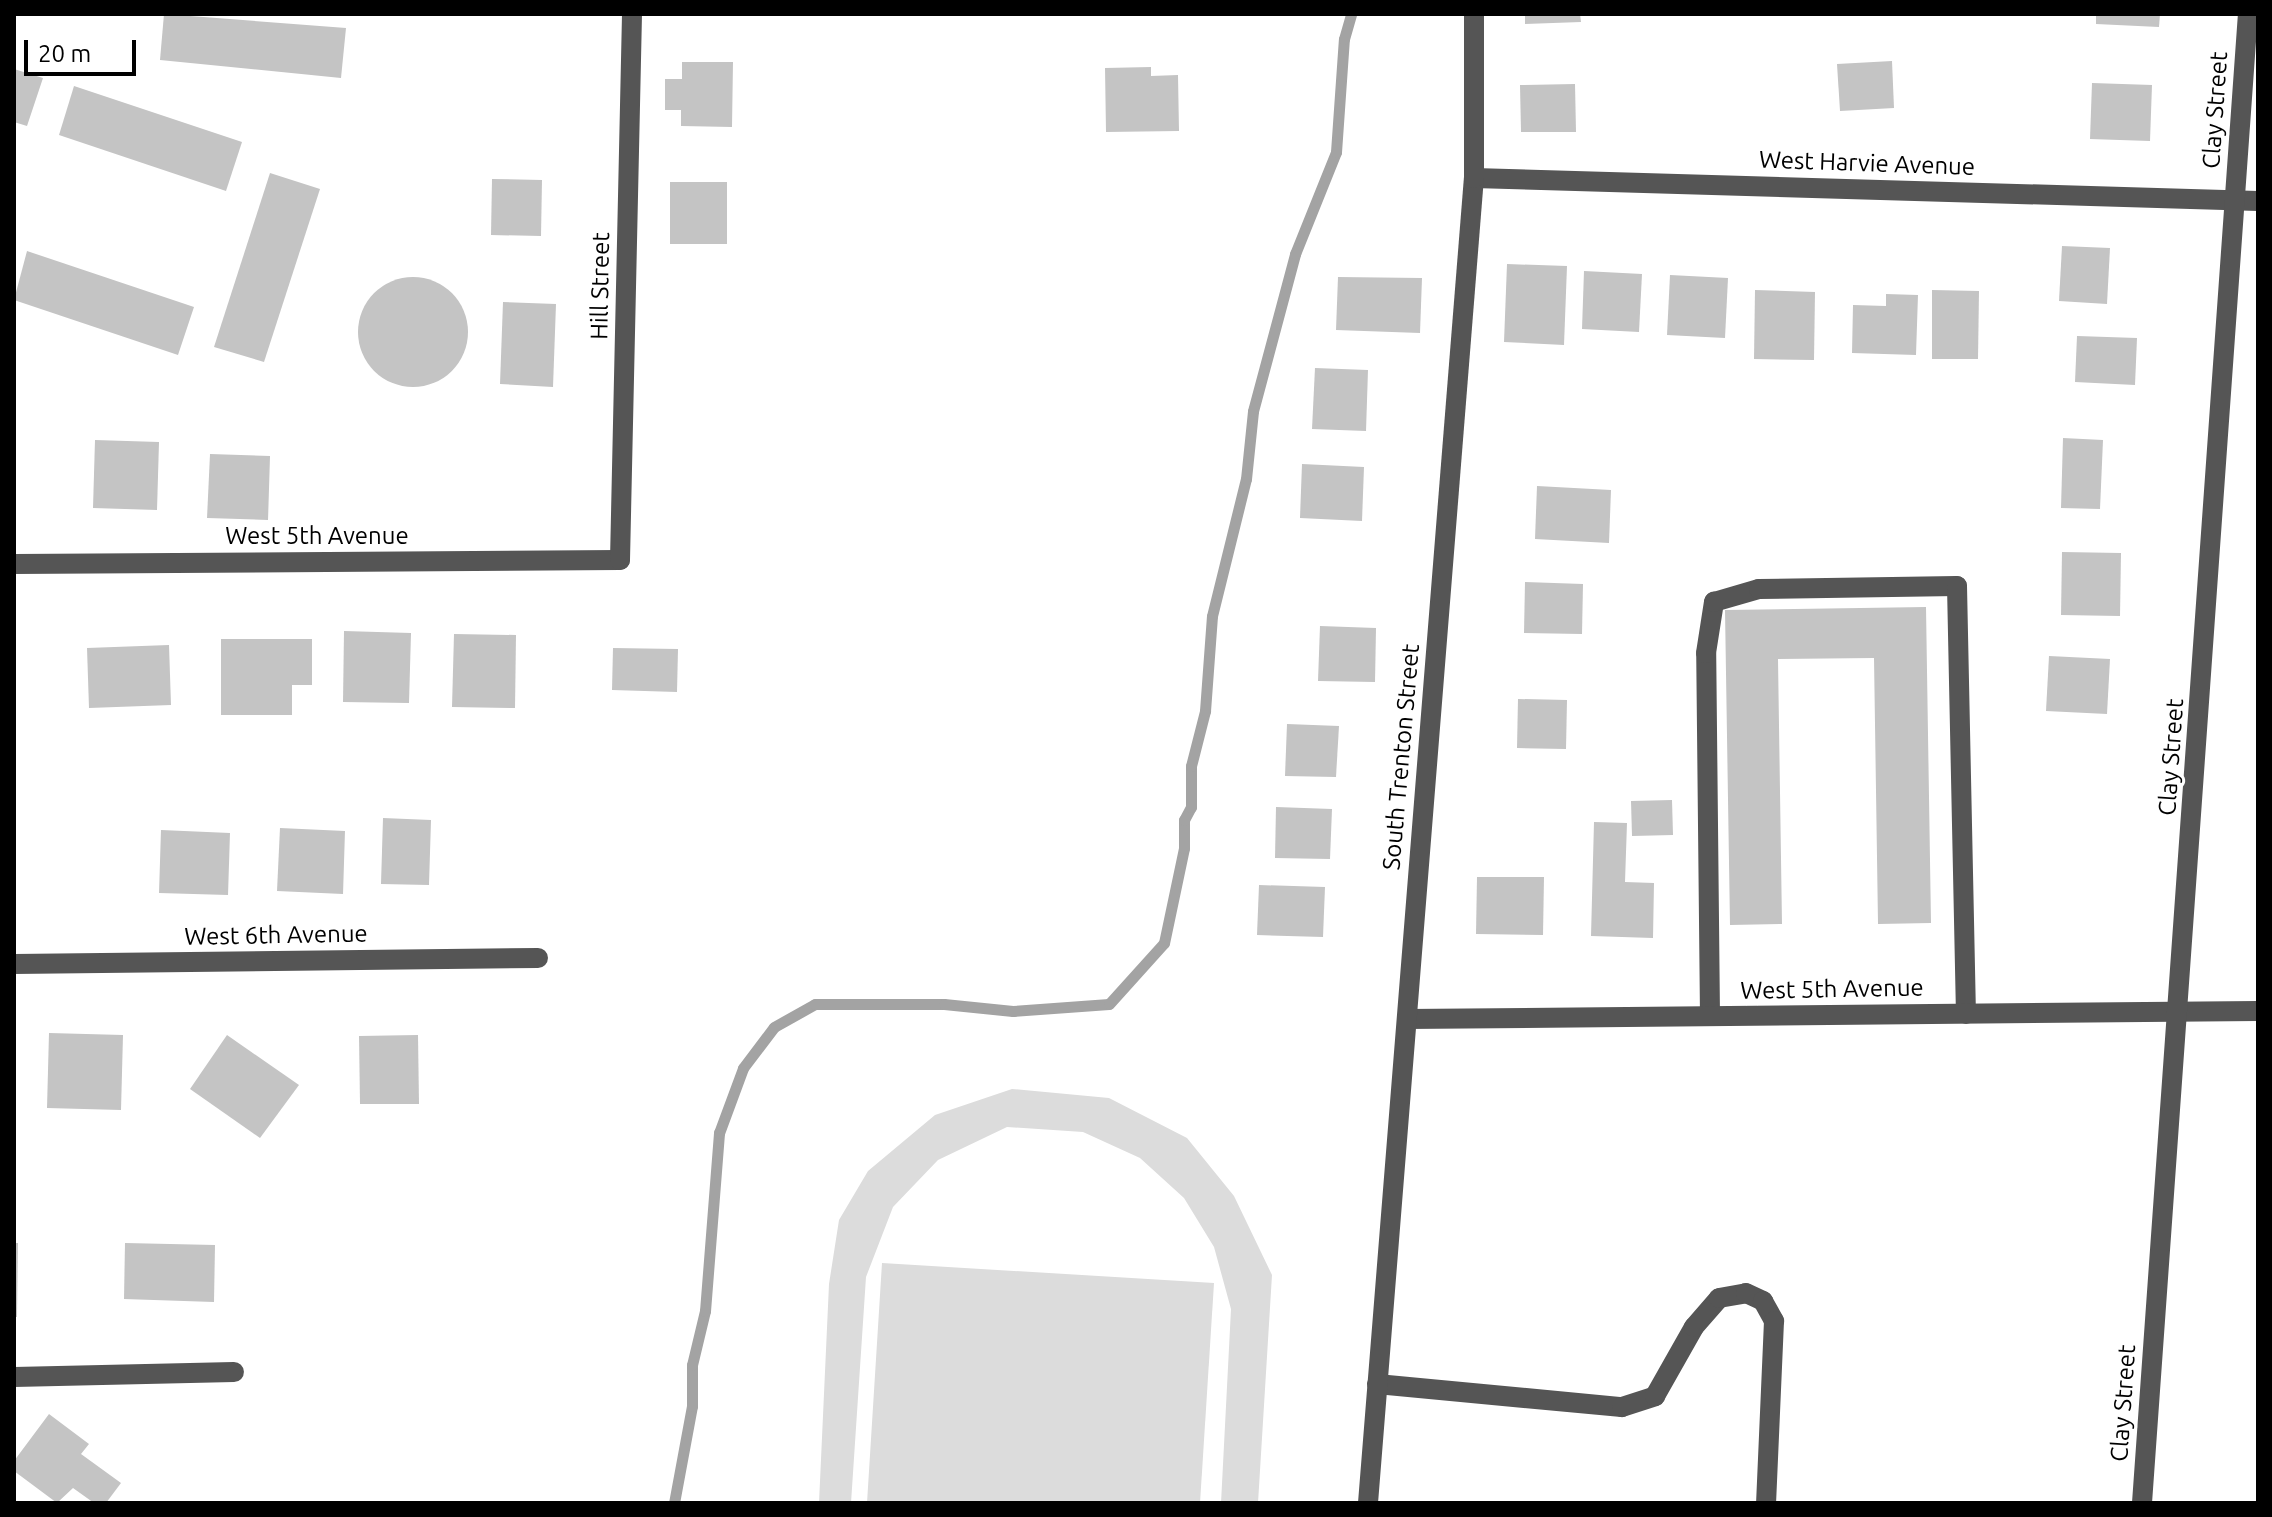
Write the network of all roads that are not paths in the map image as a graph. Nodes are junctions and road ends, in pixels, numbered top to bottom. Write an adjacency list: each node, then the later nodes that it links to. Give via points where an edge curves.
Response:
1 (632, 14): 7 (street, Hill Street)
2 (1474, 14): 4 (street, South Trenton Street)
3 (2248, 14): 5 (street, Clay Street)
4 (1474, 178): 5 (street, West Harvie Avenue); 15 (street, South Trenton Street)
5 (2234, 200): 6 (street, West Harvie Avenue); 12 (street, Clay Street)
6 (2258, 201)
7 (620, 560): 8 (street, West 5th Avenue)
8 (14, 564)
9 (538, 958): 10 (street, West 6th Avenue)
10 (14, 964)
11 (2258, 1011): 12 (street, West 5th Avenue)
12 (2179, 1012): 13 (street, West 5th Avenue); 21 (street, Clay Street)
13 (1966, 1014): 14 (street, West 5th Avenue); 14 (street, via 1957,586 1759,589 1714,602 1706,653)
14 (1710, 1016): 15 (street, West 5th Avenue)
15 (1407, 1019): 18 (street, South Trenton Street)
16 (234, 1372): 17 (street)
17 (14, 1377)
18 (1377, 1384): 19 (street, South Trenton Street); 20 (street, via 1622,1407 1655,1396 1694,1327 1719,1298 1746,1293 1763,1301 1774,1321)
19 (1368, 1503)
20 (1766, 1503)
21 (2142, 1503)

